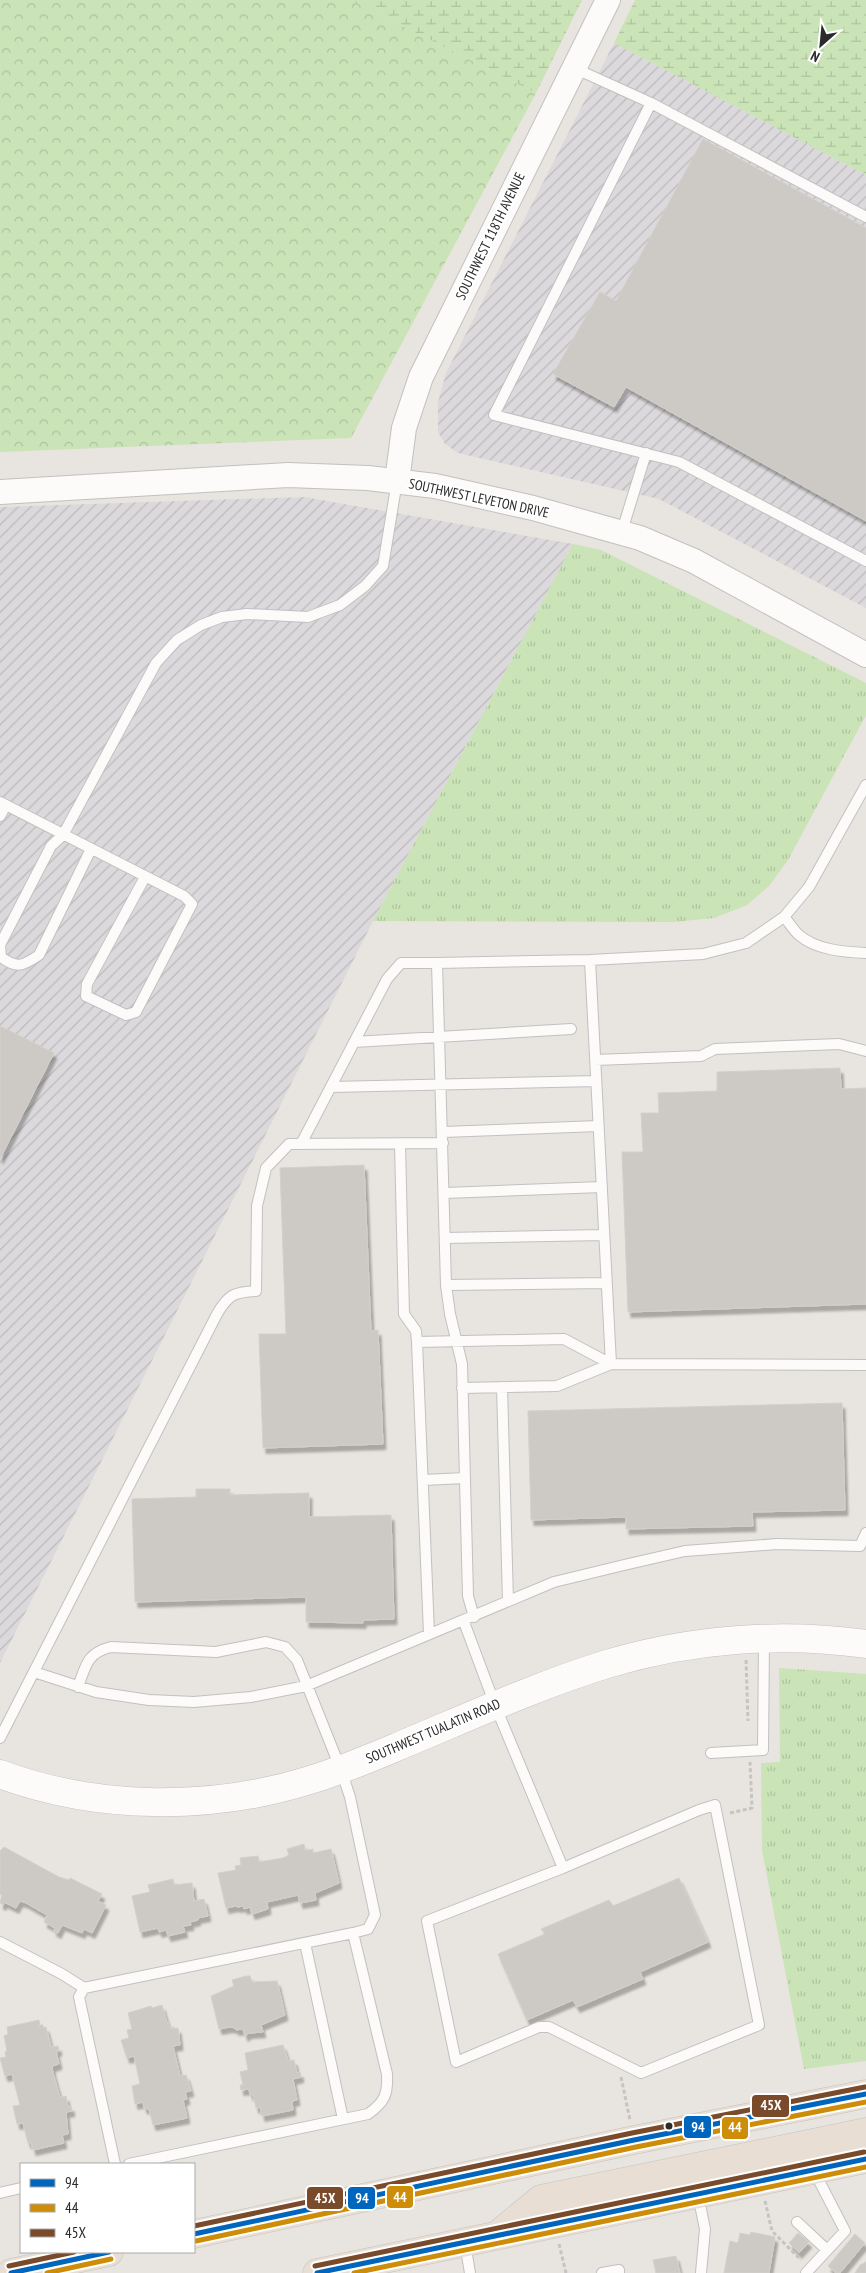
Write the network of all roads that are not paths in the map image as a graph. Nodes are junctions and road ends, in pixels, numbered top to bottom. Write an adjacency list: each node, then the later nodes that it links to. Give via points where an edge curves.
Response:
1 (608, 0): 2 (street, SOUTHWEST 118TH AVENUE)
2 (574, 68): 3 (lane); 6 (street, SOUTHWEST 118TH AVENUE, via 421,377 404,428)
3 (651, 103): 4 (lane); 5 (lane, via 494,415)
4 (866, 217)
5 (646, 453): 8 (lane); 9 (lane, via 679,462)
6 (397, 481): 7 (street, SOUTHWEST LEVETON DRIVE, via 288,475); 8 (street, SOUTHWEST LEVETON DRIVE, via 435,486); 14 (lane, via 383,566 365,586 340,605 308,617 247,614 222,617 177,640 156,663)
7 (0, 492)
8 (622, 531): 10 (street, SOUTHWEST LEVETON DRIVE, via 694,561)
9 (866, 561)
10 (866, 656)
11 (866, 785): 17 (lane, via 809,887)
12 (3, 804): 13 (lane); 14 (lane)
13 (0, 816)
14 (63, 835): 15 (lane); 15 (lane, via 51,846 0,945 1,957 11,964 23,965 39,955)
15 (91, 849): 16 (lane)
16 (145, 877): 16 (lane, via 184,896 192,904 136,1012 126,1015 86,996 87,984)
17 (784, 917): 18 (lane, via 799,936 818,945 843,952); 19 (lane, via 746,943 702,954)
18 (866, 953)
19 (590, 960): 20 (lane); 25 (lane)
20 (437, 963): 22 (lane); 23 (lane, via 400,963 387,979)
21 (572, 1030): 22 (lane)
22 (440, 1037): 23 (lane); 27 (lane)
23 (354, 1042): 28 (lane)
24 (866, 1051): 25 (lane, via 839,1044 716,1049 701,1056)
25 (595, 1060): 26 (lane)
26 (596, 1081): 27 (lane); 29 (lane)
27 (441, 1084): 28 (lane); 30 (lane)
28 (331, 1087): 32 (lane)
29 (598, 1126): 30 (lane); 34 (lane)
30 (443, 1132): 31 (lane)
31 (443, 1143): 33 (lane); 35 (lane)
32 (301, 1144): 33 (lane); 55 (lane, via 289,1144 266,1168 257,1206 256,1291 236,1292 224,1302 217,1314)
33 (400, 1144): 41 (lane, via 404,1314 416,1331)
34 (602, 1187): 35 (lane); 36 (lane)
35 (445, 1192): 37 (lane)
36 (604, 1235): 37 (lane); 38 (lane)
37 (446, 1238): 39 (lane)
38 (606, 1283): 39 (lane); 42 (lane)
39 (446, 1285): 40 (lane)
40 (458, 1341): 41 (lane); 42 (lane, via 564,1339); 45 (lane)
41 (417, 1342): 47 (lane)
42 (611, 1364): 43 (lane); 44 (lane, via 557,1386)
43 (866, 1365)
44 (502, 1387): 45 (lane); 49 (lane)
45 (462, 1388): 46 (lane)
46 (465, 1478): 47 (lane); 50 (lane, via 468,1596)
47 (423, 1480): 52 (lane)
48 (866, 1533): 49 (lane, via 860,1546 777,1544 685,1552 554,1582)
49 (508, 1601): 50 (lane)
50 (474, 1617): 51 (lane)
51 (464, 1622): 52 (lane); 58 (lane)
52 (429, 1634): 56 (lane)
53 (764, 1639): 54 (main road, SOUTHWEST TUALATIN ROAD); 58 (main road, SOUTHWEST TUALATIN ROAD, via 716,1642 636,1656 570,1676); 60 (lane, via 763,1750)
54 (866, 1644)
55 (34, 1672): 57 (lane); 59 (lane)
56 (306, 1686): 57 (lane, via 194,1702 149,1700); 57 (lane, via 297,1660 284,1646 266,1642 216,1652 111,1647 97,1650 88,1662); 61 (lane)
57 (78, 1687)
58 (495, 1705): 61 (main road, SOUTHWEST TUALATIN ROAD); 63 (lane)
59 (0, 1738)
60 (712, 1753)
61 (341, 1770): 62 (main road, SOUTHWEST TUALATIN ROAD, via 232,1798 164,1802 92,1797); 64 (lane, via 350,1797 375,1915 368,1929)
62 (0, 1774)
63 (563, 1868): 63 (lane, via 427,1921 456,2062 539,2027 549,2027 641,2073 759,2025 715,1805)
64 (353, 1933): 66 (lane); 69 (lane, via 387,2074 388,2091 379,2106 368,2114)
65 (0, 1942): 67 (lane)
66 (305, 1943): 67 (lane); 69 (lane)
67 (84, 1988): 72 (lane, via 79,1997)
68 (866, 2094): 79 (highway)
69 (342, 2119): 73 (lane)
70 (866, 2132): 80 (highway, via 541,2199)
71 (866, 2159): 74 (highway)
72 (115, 2163)
73 (134, 2163)
74 (814, 2170): 77 (highway); 82 (lane, via 844,2231)
75 (20, 2188): 76 (lane)
76 (0, 2193)
77 (698, 2194): 80 (highway); 90 (lane, via 705,2230)
78 (797, 2222): 82 (lane)
79 (195, 2234)
80 (499, 2234): 81 (highway)
81 (464, 2242): 86 (highway); 87 (lane)
82 (827, 2250): 84 (lane)
83 (104, 2253): 85 (highway)
84 (808, 2271)
85 (11, 2273)
86 (317, 2273)
87 (470, 2273)
88 (602, 2273): 89 (lane, via 619,2270)
89 (619, 2273)
90 (701, 2273)

